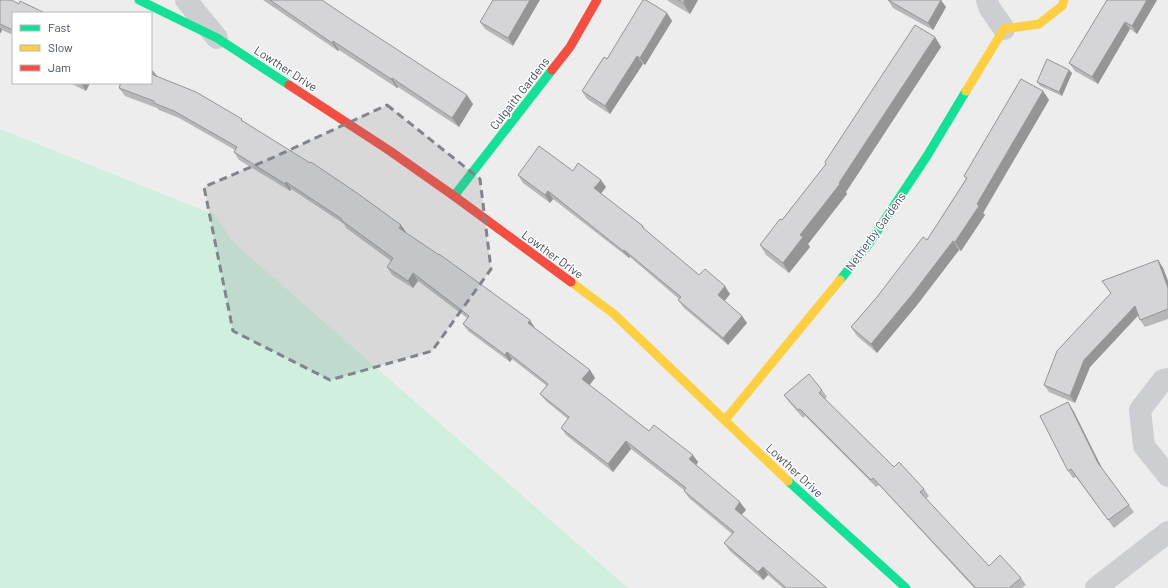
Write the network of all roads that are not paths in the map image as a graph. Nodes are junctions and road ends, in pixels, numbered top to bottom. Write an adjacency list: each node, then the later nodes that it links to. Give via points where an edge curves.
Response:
1 (139, 0): 7 (street, Lowther Drive)
2 (186, 0): 7 (street)
3 (597, 0): 8 (street, Culgaith Gardens, via 570,47)
4 (987, 0): 6 (street)
5 (1064, 0): 6 (street, via 1062,6 1038,24)
6 (1004, 29): 10 (street, Netherby Gardens, via 927,156 868,245)
7 (218, 38): 8 (street, Lowther Drive)
8 (454, 196): 10 (street, Lowther Drive, via 614,314)
9 (1168, 379): 11 (street, via 1164,380 1140,410 1144,446)
10 (725, 420): 13 (street, Lowther Drive)
11 (1168, 476)
12 (1168, 532): 14 (street)
13 (906, 588)
14 (1096, 588)

